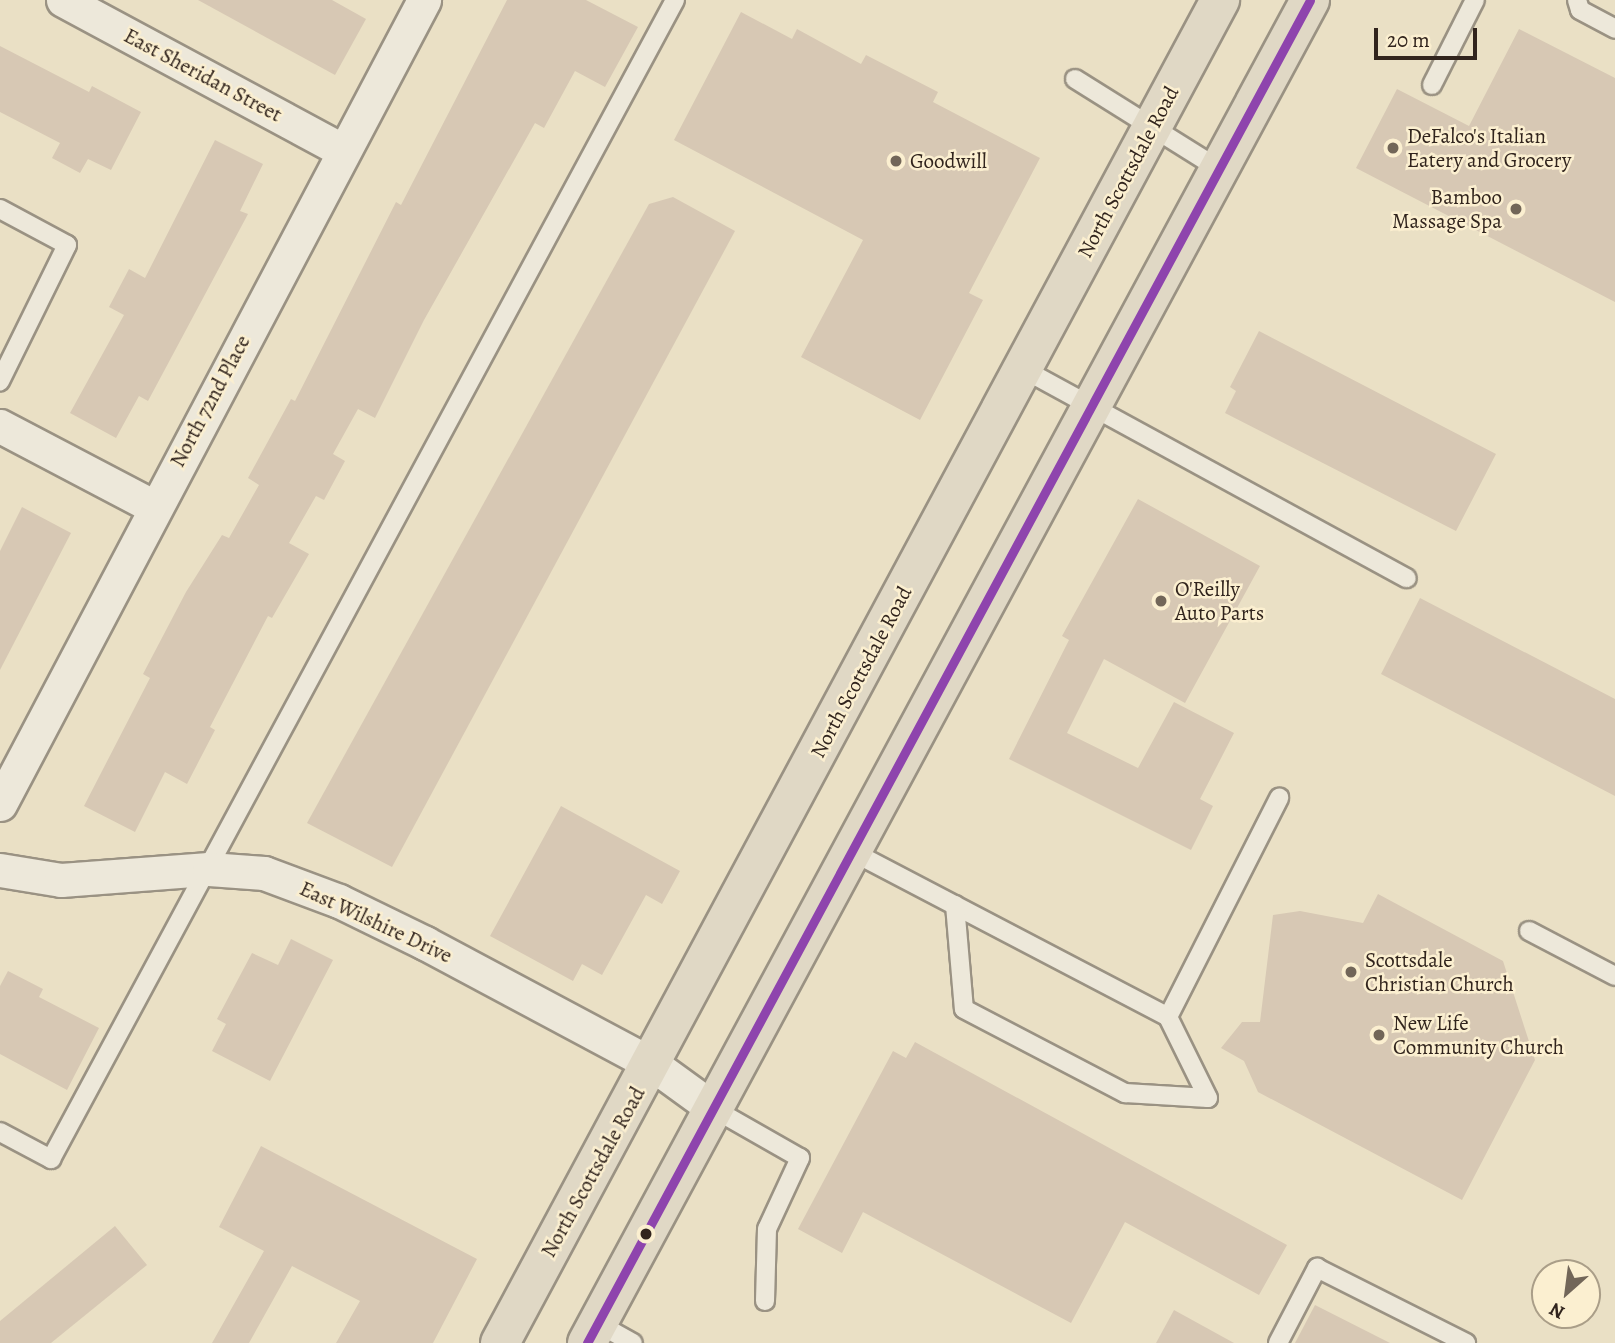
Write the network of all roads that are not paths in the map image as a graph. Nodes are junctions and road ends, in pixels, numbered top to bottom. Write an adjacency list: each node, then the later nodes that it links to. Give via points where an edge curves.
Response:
1 (63, 0): 12 (street, East Sheridan Street)
2 (424, 0): 12 (street, North 72nd Place)
3 (675, 0): 24 (lane)
4 (1220, 0): 11 (main road, North Scottsdale Road)
5 (1310, 0): 13 (main road)
6 (1475, 0): 10 (lane)
7 (1577, 0): 8 (lane, via 1580,10)
8 (1615, 29)
9 (1075, 79): 11 (lane)
10 (1432, 85)
11 (1152, 128): 13 (lane); 15 (main road, North Scottsdale Road)
12 (343, 151): 19 (street, North 72nd Place)
13 (1219, 169): 17 (main road)
14 (0, 209): 16 (lane, via 67,245)
15 (1023, 369): 17 (lane); 30 (main road, North Scottsdale Road)
16 (0, 381)
17 (1092, 406): 20 (lane); 23 (main road)
18 (0, 426): 19 (street)
19 (154, 507): 22 (street, North 72nd Place)
20 (1407, 578)
21 (1279, 798): 29 (lane)
22 (0, 804)
23 (853, 852): 26 (lane); 31 (main road)
24 (209, 869): 25 (street, East Wilshire Drive, via 61,880); 30 (street, East Wilshire Drive, via 264,873 338,901); 32 (lane, via 51,1159)
25 (0, 870)
26 (955, 905): 29 (lane); 29 (lane, via 964,1009 1125,1093 1208,1098)
27 (1529, 931): 28 (lane)
28 (1615, 976)
29 (1168, 1017)
30 (652, 1065): 31 (street, East Wilshire Drive); 35 (main road, North Scottsdale Road)
31 (714, 1109): 33 (lane, via 800,1158 767,1229); 34 (main road)
32 (0, 1132)
33 (765, 1301)
34 (592, 1333): 36 (lane)
35 (500, 1343)
36 (633, 1343)
37 (1278, 1343): 38 (lane, via 1317,1268)
38 (1465, 1343)

